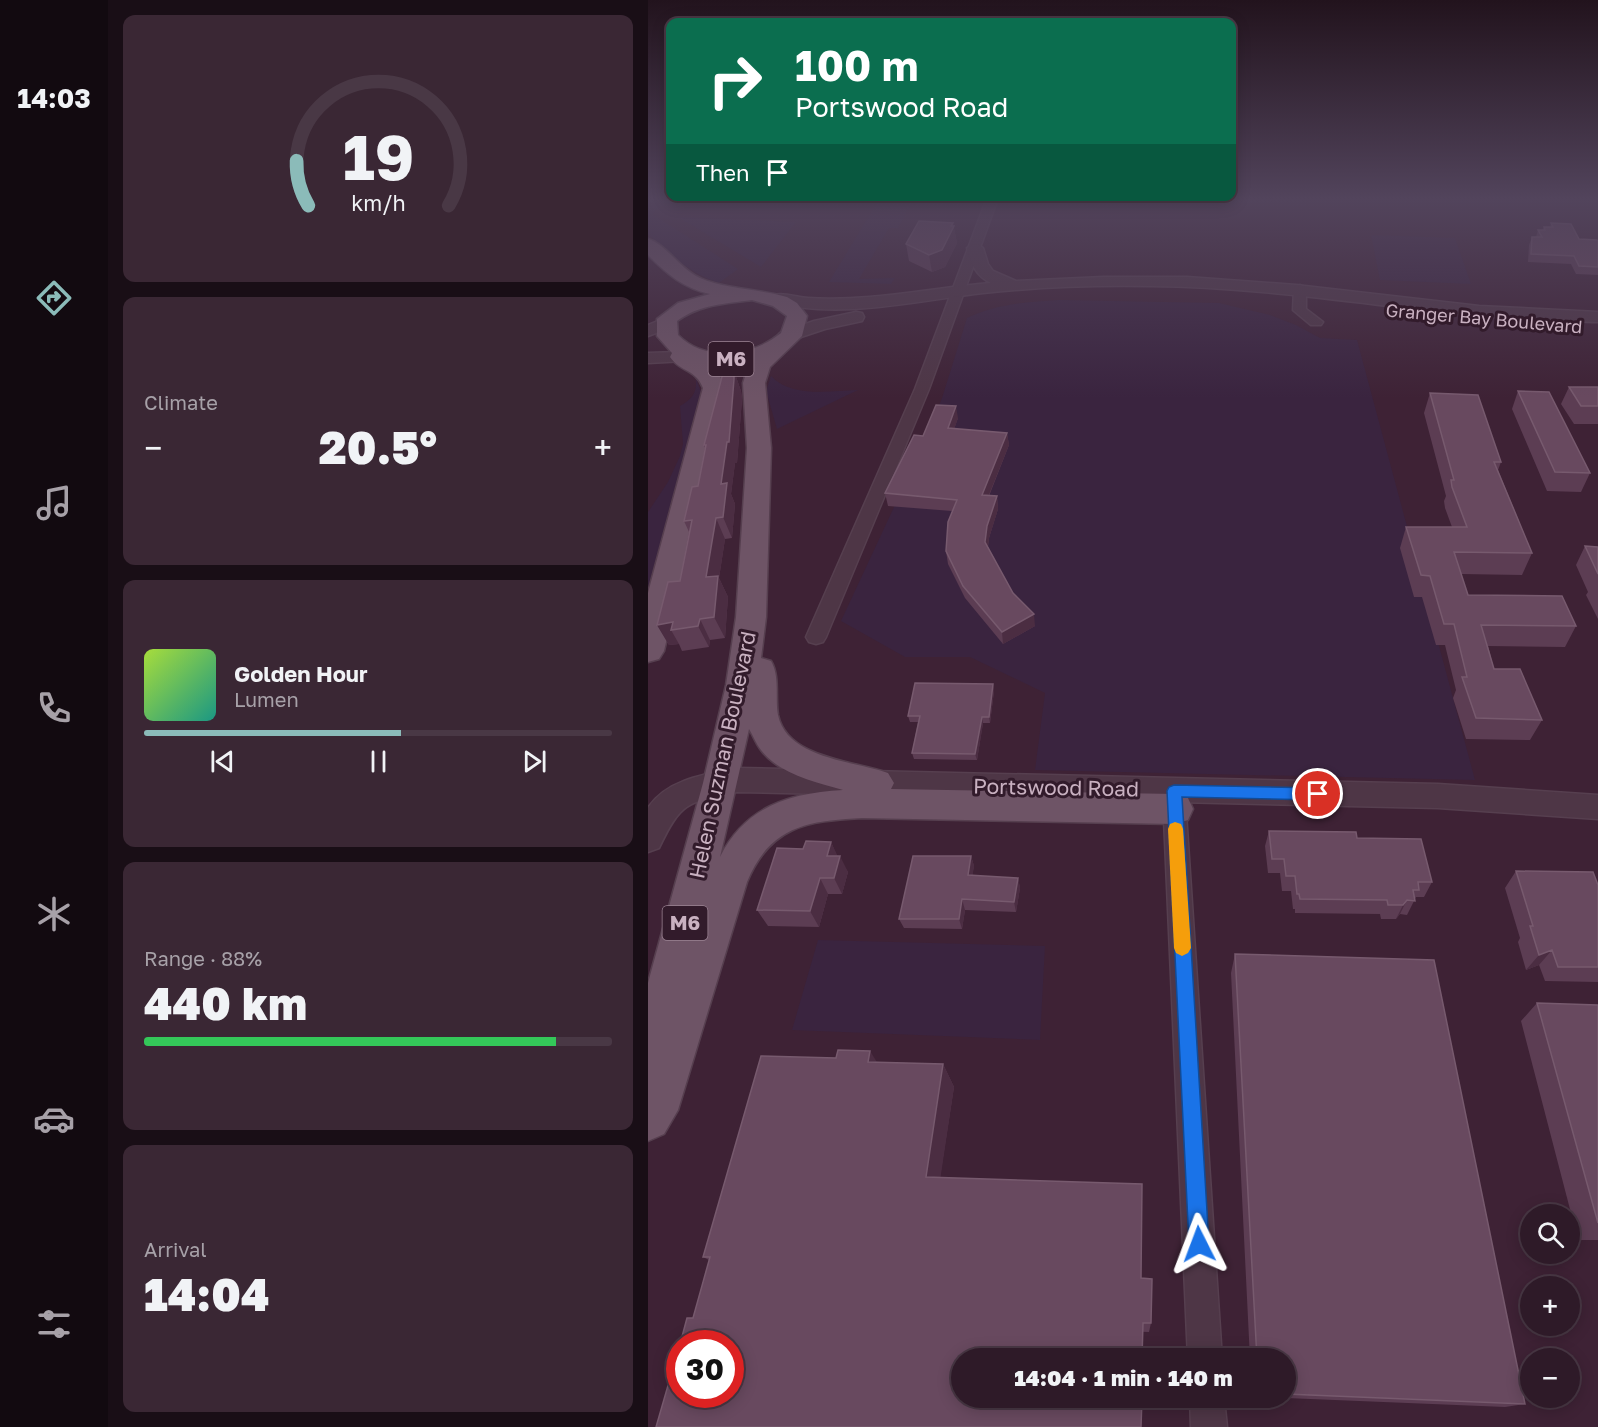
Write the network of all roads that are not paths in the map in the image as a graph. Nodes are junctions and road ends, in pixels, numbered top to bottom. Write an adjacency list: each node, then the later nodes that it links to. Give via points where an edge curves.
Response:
1 (670, 265): 6 (main road, via 695,283)
2 (969, 265): 8 (street)
3 (979, 265): 5 (street, via 985,273)
4 (659, 283): 12 (main road, M6, via 673,304)
5 (1018, 286): 7 (street, Granger Bay Boulevard, via 1152,281 1239,284); 8 (street, Granger Bay Boulevard)
6 (750, 295): 9 (main road); 12 (main road, via 701,302)
7 (1299, 295): 8 (street, Granger Bay Boulevard, via 1107,292); 10 (street, Granger Bay Boulevard, via 1486,312); 11 (street, via 1299,310); 13 (street, Granger Bay Boulevard, via 1441,319)
8 (957, 297): 9 (street, Granger Bay Boulevard, via 838,305); 14 (street, Granger Bay Boulevard, via 838,320); 18 (street)
9 (777, 299): 14 (main road, Helen Suzman Boulevard / M6, via 791,306 797,316 794,328)
10 (1598, 317)
11 (1316, 322)
12 (660, 324): 15 (main road, M6, via 659,344)
13 (1598, 329)
14 (782, 340): 15 (main road, M6, via 730,359); 17 (main road, Helen Suzman Boulevard / M6, via 759,366 754,382 759,448)
15 (680, 357): 16 (street); 19 (main road, M6, via 705,371 714,388)
16 (648, 358)
17 (751, 617): 20 (main road, Helen Suzman Boulevard / M6, via 742,685); 21 (main road, via 760,664 757,703 763,724 779,749 796,761 832,774)
18 (816, 637)
19 (648, 651)
20 (721, 783): 21 (street, Portswood Road, via 752,779); 24 (street, Portswood Road, via 674,797 661,809); 25 (main road, Helen Suzman Boulevard / M6)
21 (876, 783): 22 (street, Portswood Road)
22 (1175, 800): 23 (street, Portswood Road, via 1444,812); 26 (main road, via 807,807 780,817 755,834 732,872 662,1094); 27 (street)
23 (1598, 807)
24 (648, 839)
25 (648, 1062)
26 (648, 1118)
27 (1204, 1348)
28 (1208, 1408): 29 (street)
29 (1209, 1427)

